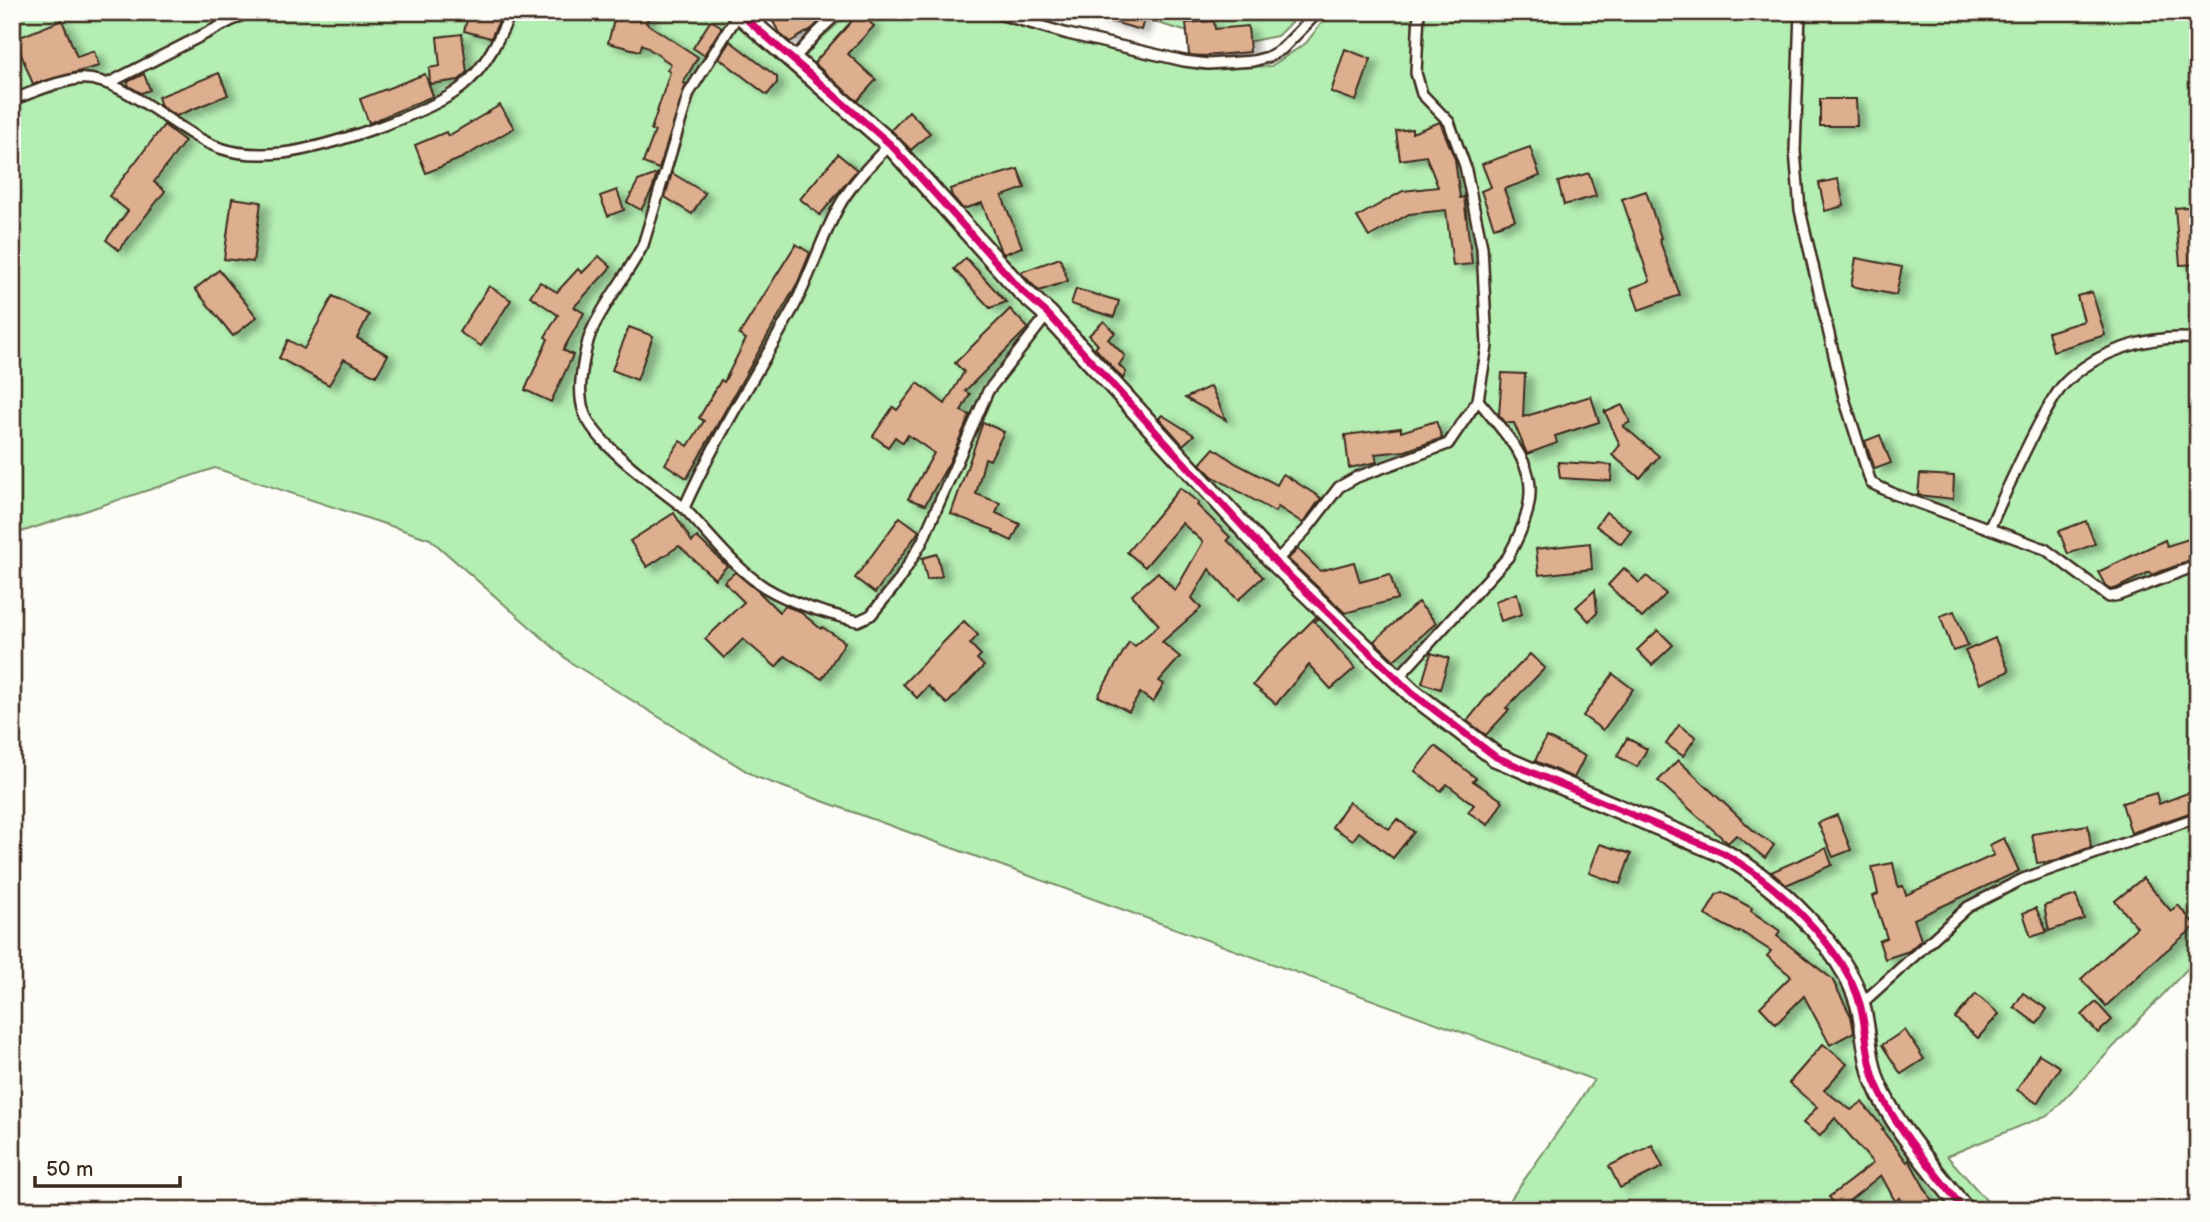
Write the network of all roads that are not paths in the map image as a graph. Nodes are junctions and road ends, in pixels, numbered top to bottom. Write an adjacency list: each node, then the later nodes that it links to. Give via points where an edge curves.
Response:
1 (248, 12): 10 (lane)
2 (512, 12): 10 (lane, via 478,71 447,98 389,123 285,153 220,148)
3 (839, 12): 9 (lane)
4 (992, 12): 5 (lane, via 1208,64 1268,57)
5 (1318, 12)
6 (1419, 12): 15 (lane, via 1416,73 1422,94 1449,122 1465,166 1482,247 1487,346)
7 (1800, 12): 17 (lane, via 1795,140 1800,210 1844,398 1870,481)
8 (739, 13): 9 (street); 16 (lane, via 689,93 646,237 592,329 581,372 581,402 595,430)
9 (792, 61): 12 (street)
10 (109, 83): 11 (lane, via 77,79)
11 (12, 100)
12 (890, 144): 13 (street); 16 (lane, via 842,201 793,310)
13 (1048, 314): 16 (lane, via 988,391 922,542 898,582 865,619 812,608 765,587); 18 (street)
14 (2198, 339): 17 (lane, via 2174,336 2129,346 2082,369 2063,385 2023,453)
15 (1478, 400): 18 (lane, via 1448,444 1339,487); 20 (lane, via 1525,463 1531,503 1508,557)
16 (684, 508)
17 (1990, 527): 19 (lane, via 2045,549 2109,597)
18 (1276, 562): 20 (street)
19 (2198, 565)
20 (1397, 679): 22 (street, via 1496,757 1742,864 1799,913 1838,957)
21 (2198, 817): 22 (lane, via 2000,889 1968,907)
22 (1860, 1005): 23 (street, via 1875,1080 1890,1112)
23 (1964, 1210)

